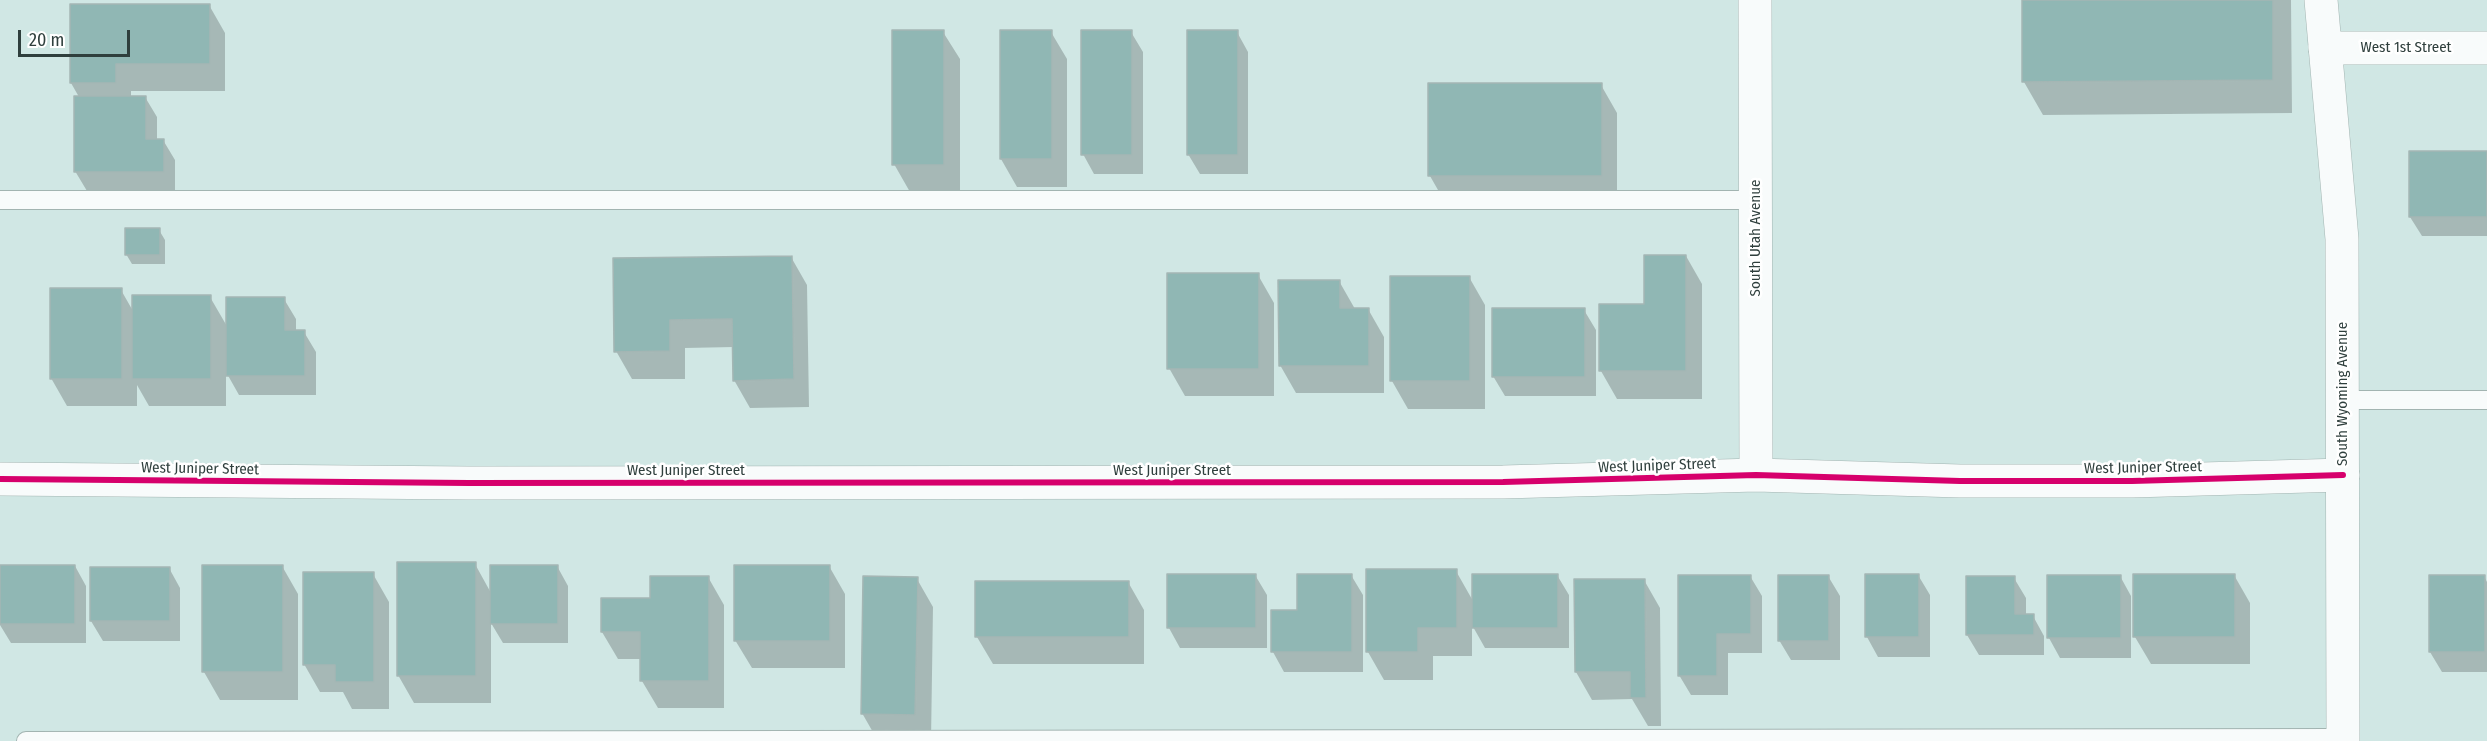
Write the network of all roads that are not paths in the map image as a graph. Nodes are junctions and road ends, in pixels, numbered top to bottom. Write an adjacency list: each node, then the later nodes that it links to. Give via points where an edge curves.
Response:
1 (1755, 0): 6 (street, South Utah Avenue)
2 (2321, 0): 3 (street, South Wyoming Avenue)
3 (2325, 48): 4 (street, West 1st Street); 7 (street, South Wyoming Avenue, via 2342,239)
4 (2487, 48)
5 (0, 200): 6 (lane)
6 (1756, 200): 9 (street, South Utah Avenue)
7 (2343, 400): 8 (lane); 10 (street, South Wyoming Avenue)
8 (2487, 400)
9 (1756, 475): 10 (street, West Juniper Street, via 2132,481); 11 (street, West Juniper Street, via 1479,482 469,483)
10 (2343, 475): 12 (street, South Wyoming Avenue)
11 (0, 479)
12 (2343, 740): 13 (lane)
13 (26, 741)

